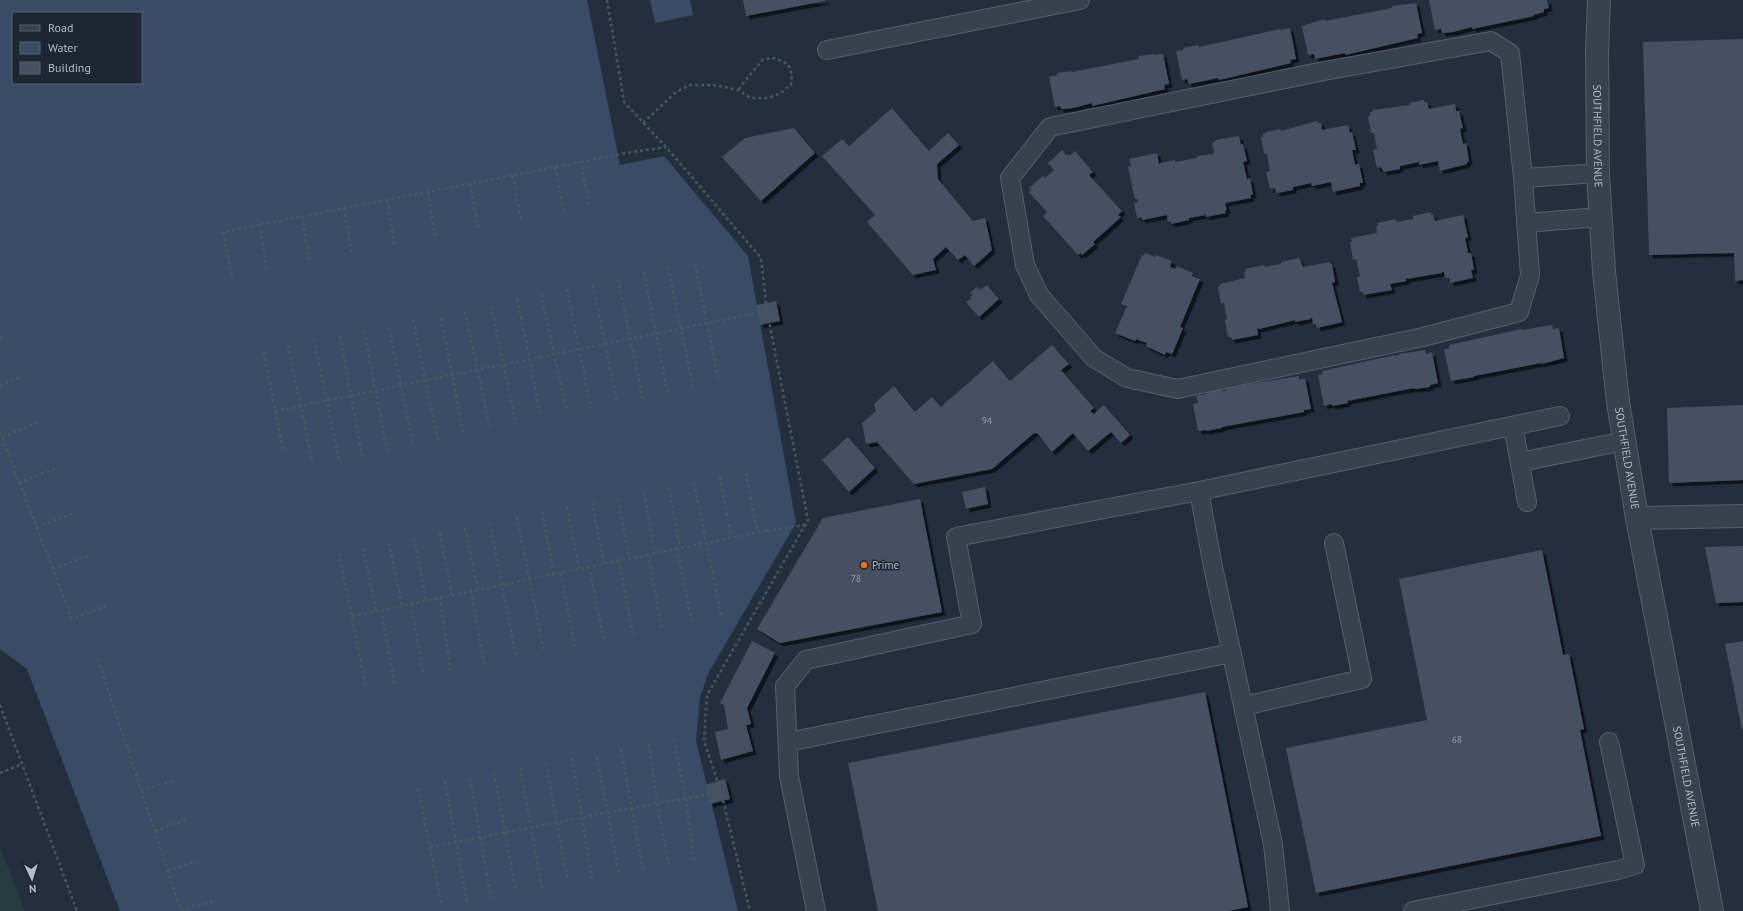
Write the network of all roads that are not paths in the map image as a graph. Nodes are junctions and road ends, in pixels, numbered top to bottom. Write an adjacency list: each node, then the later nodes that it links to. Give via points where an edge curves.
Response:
1 (1080, 0): 3 (lane)
2 (1599, 0): 4 (street, SOUTHFIELD AVENUE)
3 (827, 50)
4 (1598, 173): 5 (lane); 6 (street, SOUTHFIELD AVENUE)
5 (1523, 178): 7 (lane); 7 (lane, via 1510,53 1491,41 1324,71 1050,127 1010,178 1025,265 1039,295 1094,358 1127,378 1178,389 1423,337 1519,312 1530,275)
6 (1600, 217): 7 (lane); 10 (street, SOUTHFIELD AVENUE)
7 (1526, 223)
8 (1560, 416): 9 (lane)
9 (1513, 426): 11 (lane); 12 (lane)
10 (1624, 441): 11 (lane); 15 (street, SOUTHFIELD AVENUE)
11 (1520, 462): 13 (lane)
12 (1199, 491): 17 (lane); 19 (lane, via 956,537 972,624 806,660 785,686)
13 (1527, 502)
14 (1743, 516): 15 (street)
15 (1637, 518): 24 (street, SOUTHFIELD AVENUE)
16 (1334, 543): 18 (lane, via 1362,679)
17 (1232, 653): 18 (lane); 19 (lane)
18 (1244, 706): 22 (lane, via 1273,844)
19 (788, 742): 21 (lane, via 789,776)
20 (1609, 742): 23 (lane, via 1635,865)
21 (816, 911)
22 (1280, 911)
23 (1413, 911)
24 (1712, 911)

